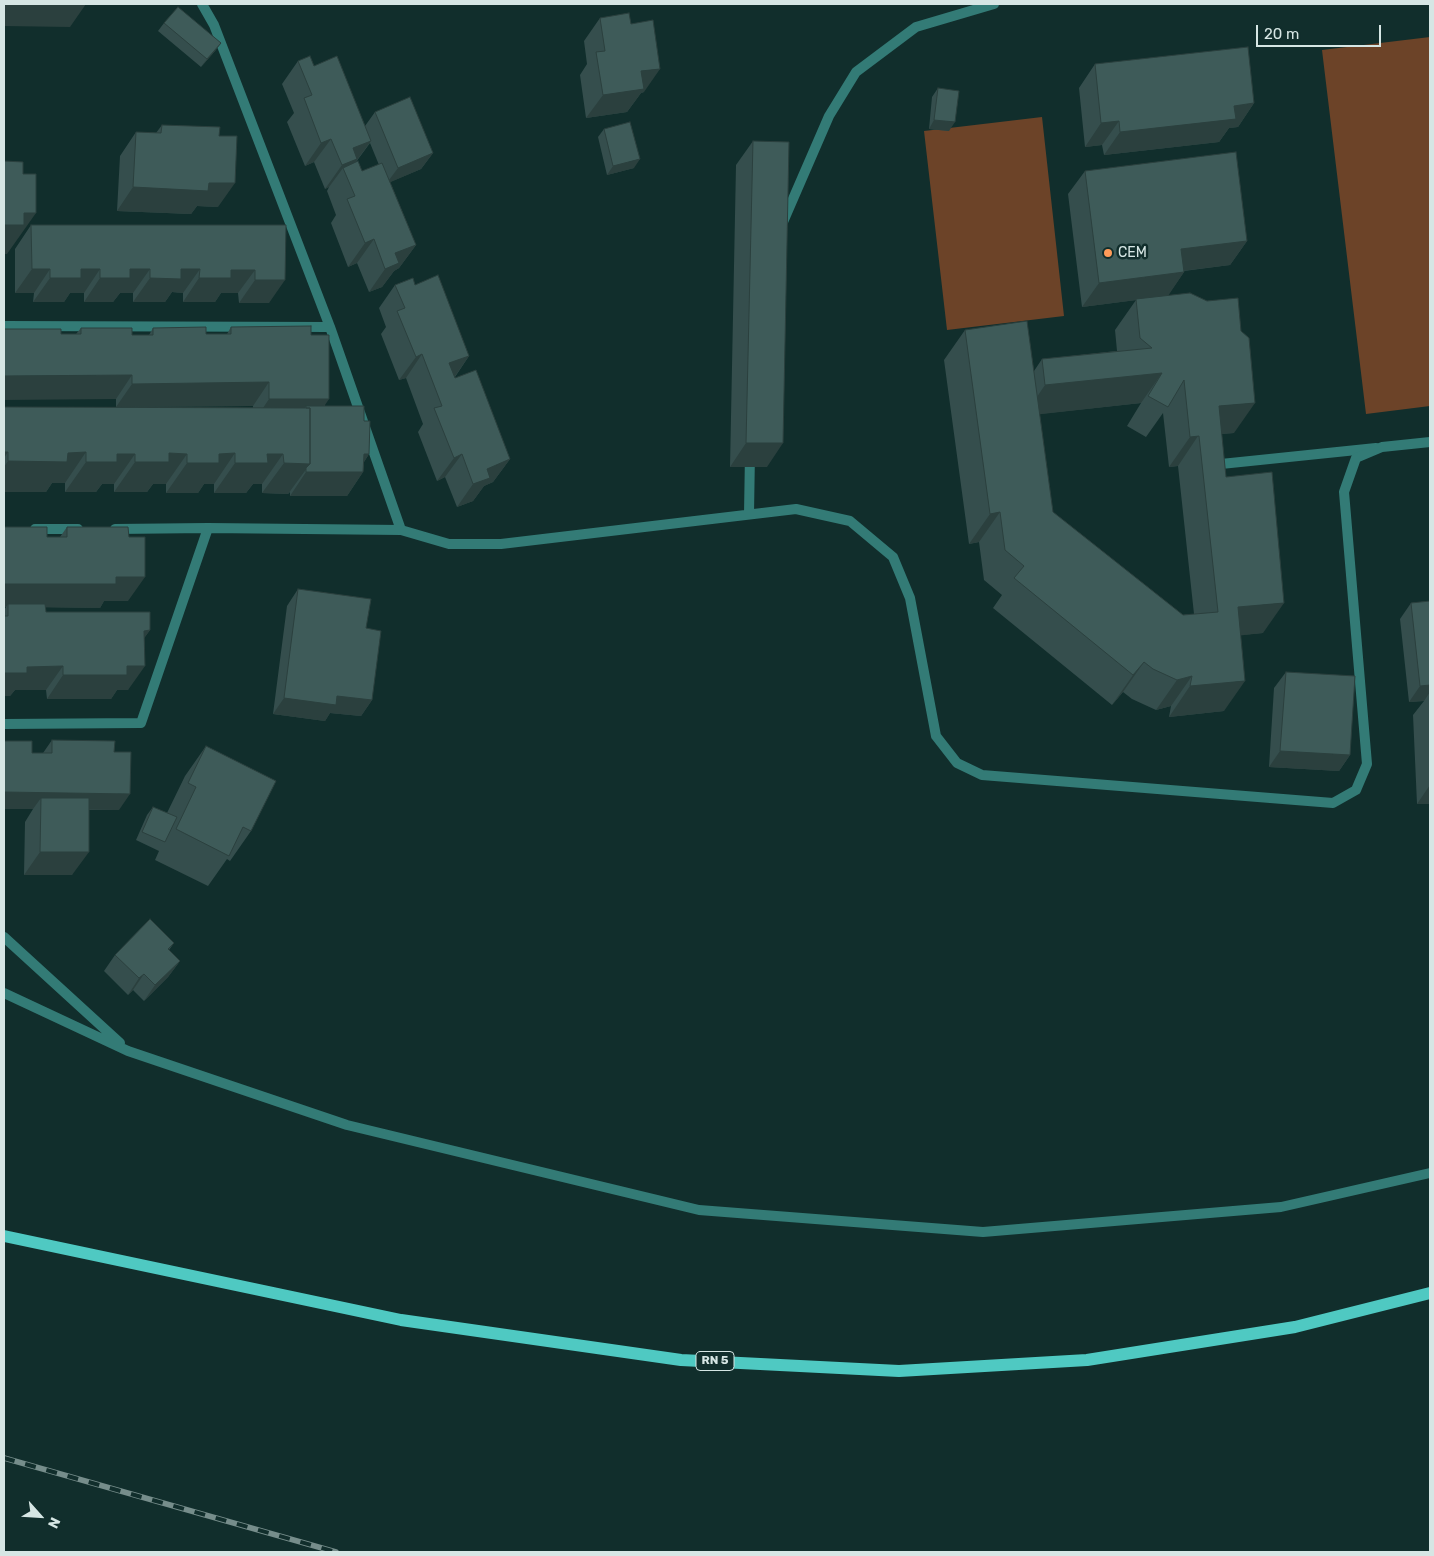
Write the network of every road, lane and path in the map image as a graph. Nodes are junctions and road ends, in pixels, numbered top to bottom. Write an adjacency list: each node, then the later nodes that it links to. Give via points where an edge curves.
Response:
1 (202, 4): 5 (street, via 214,25)
2 (994, 4): 3 (street, via 916,27 856,72 829,116)
3 (778, 236)
4 (4, 326): 5 (street)
5 (330, 327): 13 (street)
6 (1430, 442): 8 (street)
7 (750, 446): 10 (street)
8 (1382, 447): 9 (street); 10 (street, via 1356,458 1344,492 1367,764 1356,790 1333,803 982,776 957,763 936,736 910,598 893,557 850,522 796,509)
9 (1221, 464)
10 (749, 514): 13 (street, via 500,544 449,544)
11 (208, 528): 12 (street); 13 (street); 14 (street, via 141,723)
12 (23, 530)
13 (401, 530)
14 (4, 724)
15 (4, 937): 17 (street)
16 (4, 993): 17 (street)
17 (128, 1051): 18 (street, via 347,1125 699,1210 983,1232 1281,1207)
18 (1430, 1173)
19 (4, 1236): 20 (main road, RN 5, via 401,1320 681,1360 899,1371 1096,1358 1295,1328)
20 (1430, 1292)

